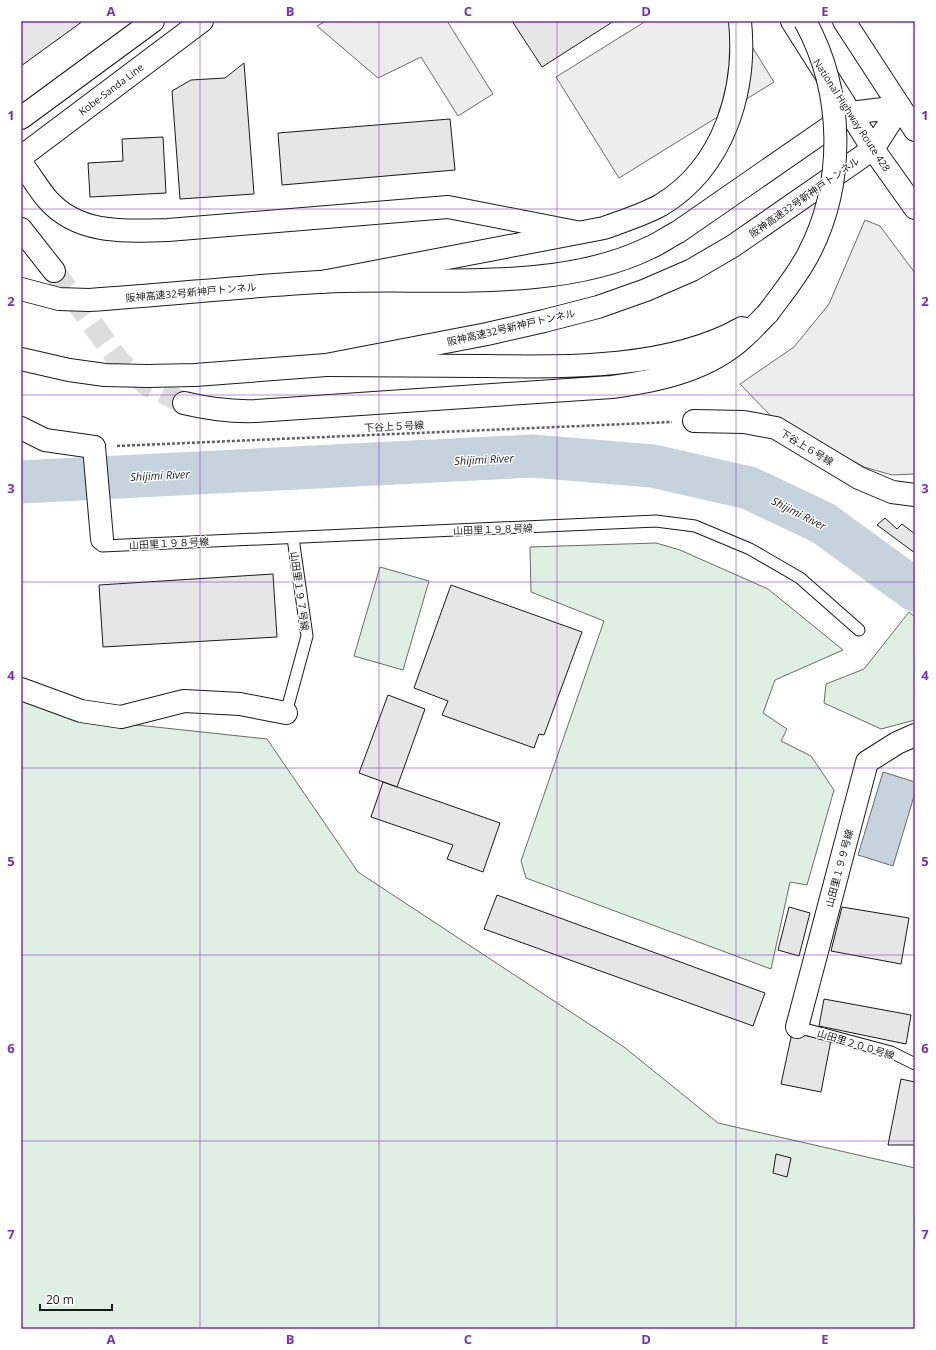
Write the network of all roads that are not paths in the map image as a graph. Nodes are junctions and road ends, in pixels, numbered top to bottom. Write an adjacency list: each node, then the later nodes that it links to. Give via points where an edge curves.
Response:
1 (152, 21): 9 (main road)
2 (202, 21): 12 (main road, Kobe-Sanda Line)
3 (740, 21): 16 (main road, via 743,47 740,79 732,112 720,140 702,168 683,188 661,205 604,228)
4 (792, 21): 8 (main road, National Highway Route 428)
5 (805, 21): 20 (main road, bridge, via 823,64 832,97 836,128 835,158 830,192 819,230 808,255)
6 (844, 21): 7 (main road)
7 (900, 107): 8 (main road, 阪神高速32号新神戸トンネル); 10 (main road); 11 (main road, 阪神高速32号新神戸トンネル)
8 (850, 113): 11 (main road, National Highway Route 428); 18 (main road, 阪神高速32号新神戸トンネル, via 678,232 649,249 617,260 583,270 512,278)
9 (21, 118)
10 (915, 130)
11 (872, 149): 14 (main road, National Highway Route 428); 22 (main road, 阪神高速32号新神戸トンネル, via 733,246 692,270 646,290 598,307 544,321)
12 (21, 157)
13 (21, 163): 16 (main road, via 47,199 60,212 78,223 99,229 168,230 448,207)
14 (915, 208)
15 (21, 229): 17 (main road)
16 (576, 232): 18 (main road)
17 (54, 271)
18 (322, 282): 19 (main road, 阪神高速32号新神戸トンネル, via 89,300 59,298)
19 (21, 289)
20 (768, 313): 22 (main road, via 711,342 651,358 612,363 517,366); 23 (main road, via 744,338 722,354 696,367 642,383 612,388 233,412)
21 (21, 359): 22 (main road, 阪神高速32号新神戸トンネル, via 68,370 105,375 146,376)
22 (326, 365)
23 (184, 403)
24 (694, 421): 26 (main road, 下谷上６号線, via 744,422 776,428 858,478 892,492)
25 (21, 428): 28 (main road, via 45,440 94,447)
26 (915, 495)
27 (293, 538): 28 (lane, 山田里１９８号線, via 102,546); 29 (lane, 山田里１９８号線, via 656,521 695,526 750,549 800,578); 31 (lane, 山田里１９７号線, via 307,636)
28 (102, 539)
29 (859, 630)
30 (21, 689): 31 (main road, via 81,711 120,717 184,701 240,704)
31 (286, 713)
32 (915, 736): 33 (main road, 山田里１９９号線, via 897,743 867,762)
33 (797, 1027): 34 (lane, 山田里２００号線, via 891,1052)
34 (915, 1064)

